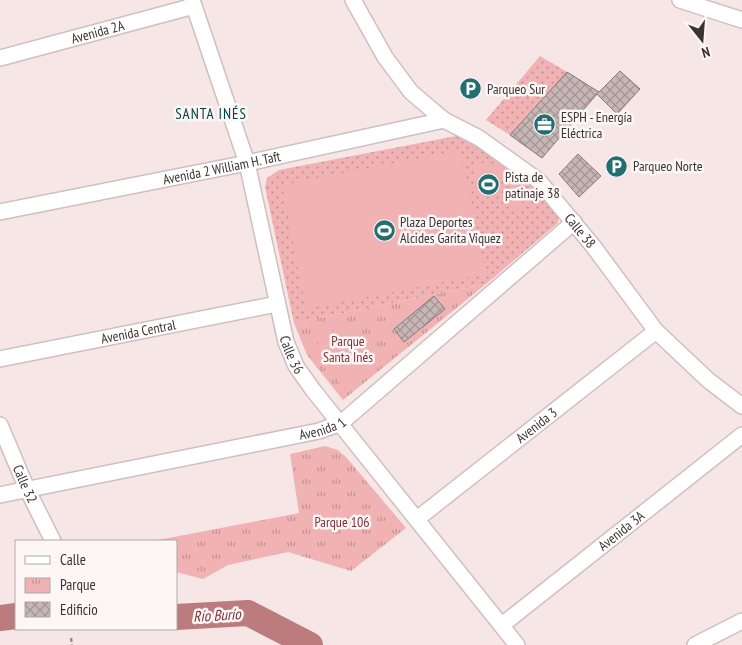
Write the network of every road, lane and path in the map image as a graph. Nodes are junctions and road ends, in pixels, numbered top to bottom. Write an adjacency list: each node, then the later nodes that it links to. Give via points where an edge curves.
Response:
1 (353, 0): 6 (street, Calle 38, via 385,57 410,92)
2 (680, 0): 4 (street)
3 (193, 3): 5 (street, Avenida 2A); 7 (street, Calle 36)
4 (742, 20)
5 (0, 58)
6 (444, 120): 7 (street, Avenida 2 William H. Taft); 9 (street, Calle 38, via 479,138 539,181)
7 (246, 163): 8 (street, Avenida 2 William H. Taft); 10 (street, Calle 36)
8 (0, 212)
9 (574, 222): 11 (street, Calle 38); 14 (street, Avenida 1)
10 (277, 304): 12 (street, Avenida Central); 14 (street, Calle 36, via 286,342 296,366)
11 (656, 331): 13 (street, Calle 38, via 708,380); 19 (street, Avenida 3)
12 (0, 359)
13 (742, 406)
14 (340, 423): 17 (street, Avenida 1, via 319,431); 19 (street, Calle 36)
15 (0, 425): 17 (street, Calle 32)
16 (742, 435): 22 (street, Avenida 3A)
17 (27, 489): 18 (street, Avenida 1); 20 (street, Calle 32)
18 (0, 494)
19 (417, 519): 22 (street, Calle 36)
20 (53, 540)
21 (742, 621): 26 (street)
22 (502, 625): 25 (street, Calle 36)
23 (71, 638): 24 (path)
24 (72, 645)
25 (517, 645)
26 (695, 645)

